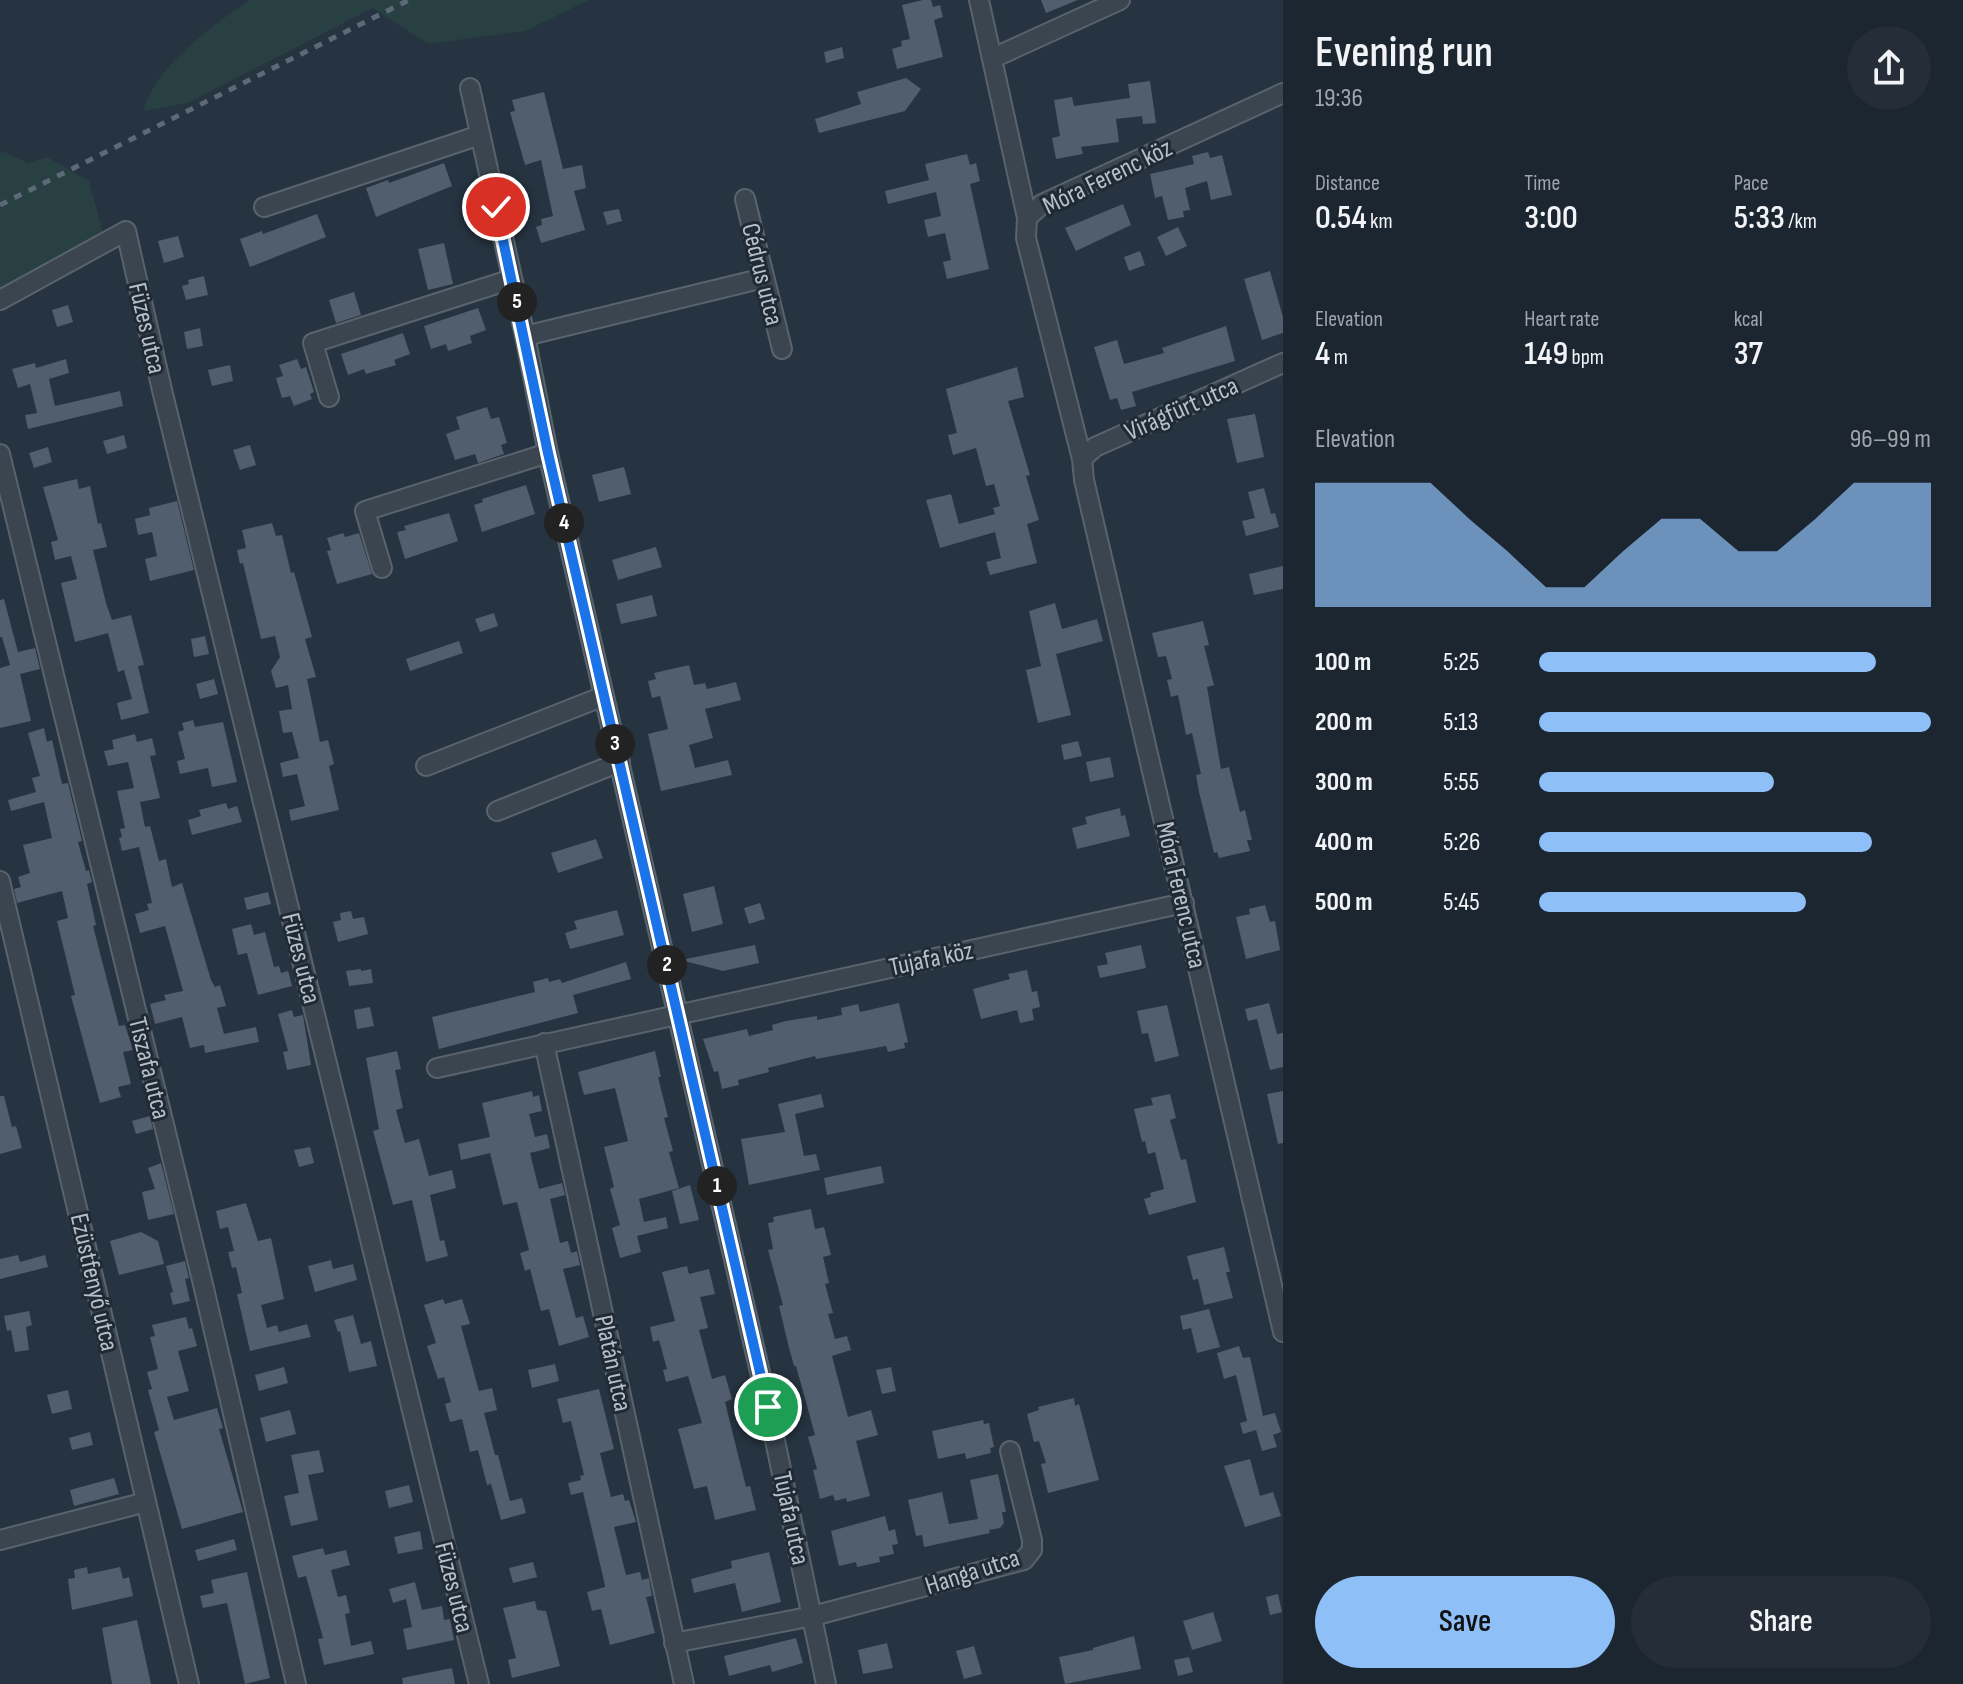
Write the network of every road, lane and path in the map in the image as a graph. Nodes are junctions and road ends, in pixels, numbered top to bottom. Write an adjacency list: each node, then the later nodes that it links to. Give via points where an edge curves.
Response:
1 (979, 0): 3 (street)
2 (1120, 0): 3 (street)
3 (993, 58): 9 (street)
4 (470, 88): 6 (street, Tujafa utca)
5 (1283, 93): 9 (street, Móra Ferenc köz, via 1042,204)
6 (480, 135): 8 (street); 11 (street, Tujafa utca)
7 (745, 199): 10 (street, Cédrus utca)
8 (264, 207)
9 (1027, 218): 19 (street, Móra Ferenc köz, via 1026,238)
10 (764, 278): 13 (street); 14 (street, Cédrus utca)
11 (512, 279): 13 (street, Tujafa utca); 16 (street, via 313,343)
12 (0, 300): 38 (street, Füzes utca, via 124,222)
13 (525, 336): 17 (street, Tujafa utca)
14 (782, 349)
15 (1283, 363): 19 (street, Virágfürt utca, via 1095,447)
16 (329, 397)
17 (548, 453): 20 (street, via 365,511); 21 (street, Tujafa utca)
18 (0, 454): 37 (street, Tiszafa utca)
19 (1082, 459): 26 (street, Móra Ferenc utca)
20 (382, 568)
21 (604, 696): 22 (street, Tujafa utca); 23 (street)
22 (620, 762): 24 (street); 27 (street, Tujafa utca)
23 (426, 766)
24 (497, 811)
25 (0, 881): 32 (street, Ezüstfenyő utca)
26 (1184, 903): 27 (street, Tujafa köz); 30 (street, Móra Ferenc utca)
27 (678, 1012): 28 (street, Tujafa köz); 34 (street, Tujafa utca)
28 (544, 1043): 29 (street, Tujafa köz); 35 (street, Platán utca)
29 (437, 1068)
30 (1283, 1332)
31 (1010, 1451): 34 (street, Hanga utca, via 1032,1540 1024,1560)
32 (146, 1502): 33 (street); 36 (street, Ezüstfenyő utca)
33 (0, 1540)
34 (813, 1616): 35 (street); 40 (street, Tujafa utca)
35 (674, 1643): 39 (street, Platán utca)
36 (189, 1684)
37 (296, 1684)
38 (479, 1684)
39 (684, 1684)
40 (826, 1684)

